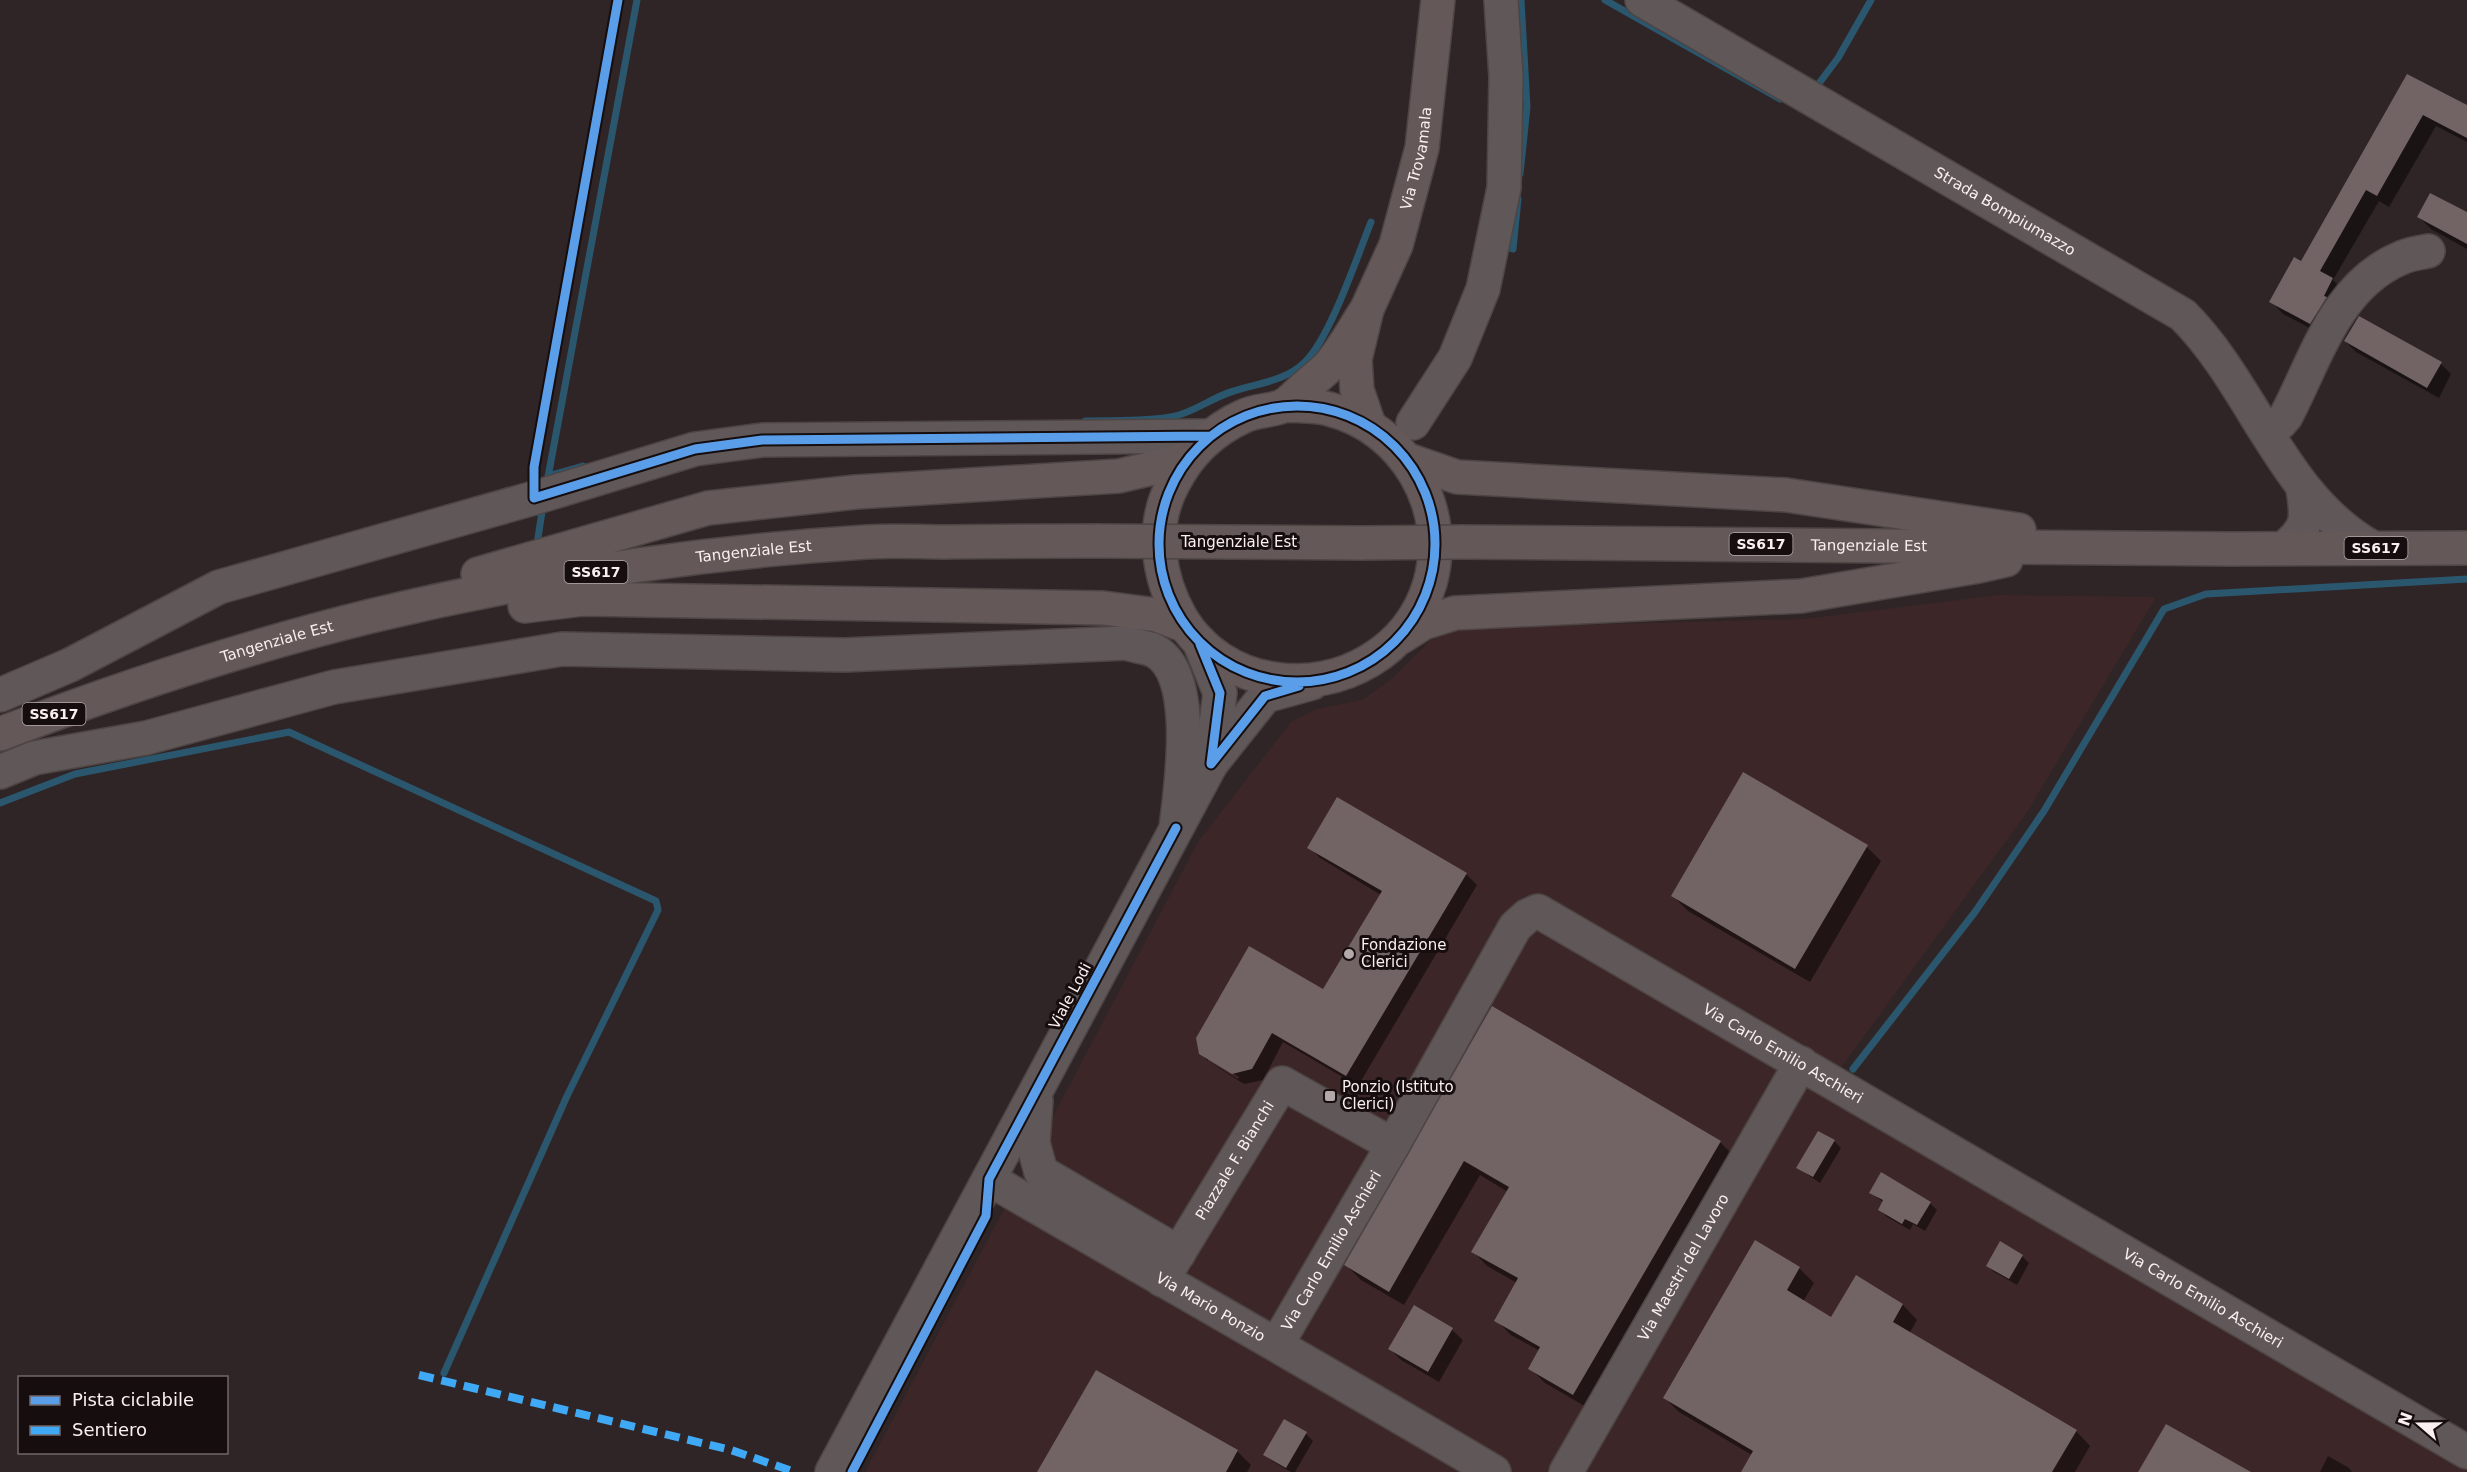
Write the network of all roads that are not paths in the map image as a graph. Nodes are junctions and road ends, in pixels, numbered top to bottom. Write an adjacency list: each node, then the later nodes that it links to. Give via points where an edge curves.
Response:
1 (1438, 0): 5 (main road, Via Trovamala, via 1422,148 1396,245)
2 (1501, 0): 7 (street, via 1506,76 1504,188 1500,210 1483,289 1455,358)
3 (1642, 0): 9 (street, Strada Bompiumazzo, via 2168,304 2214,350)
4 (2428, 251): 9 (street, via 2402,257 2383,267 2348,299 2328,330 2286,416)
5 (1367, 309): 6 (main road, Via Trovamala, via 1329,366); 8 (main road, Via Trovamala, via 1355,358 1357,390)
6 (1284, 405): 8 (main road, via 1328,408); 10 (main road, via 1245,415)
7 (1413, 423)
8 (1370, 425): 12 (main road)
9 (2267, 431): 13 (street, Strada Bompiumazzo)
10 (1210, 436): 11 (main road); 22 (street, via 762,440 694,449 219,586 70,664)
11 (1186, 460): 18 (main road, via 1171,486 1162,514 1159,543 1171,601); 23 (main road, via 1119,476 846,493 708,508 188,651)
12 (1408, 460): 14 (main road, via 1457,477 1786,495 2015,529); 19 (main road, via 1424,488 1434,519 1435,552 1430,584 1416,614)
13 (2303, 489): 15 (street, via 2307,514 2303,530); 16 (street, via 2353,537)
14 (2060, 546): 15 (main road, Tangenziale Est / SS617); 19 (main road, via 1979,566 1802,596 1455,613 1422,623); 23 (main road, Tangenziale Est / SS617, bridge, via 870,542 742,552 613,569 460,596 369,616)
15 (2284, 548): 16 (main road, Tangenziale Est / SS617)
16 (2373, 548): 17 (main road, Tangenziale Est / SS617)
17 (2467, 548)
18 (1194, 635): 20 (street, via 1177,647); 21 (main road, via 1226,663 1259,677 1294,682); 23 (main road, via 1157,615 1102,608 583,599 441,616 181,688); 25 (street, Viale Lodi, via 1220,693)
19 (1396, 640): 21 (main road, via 1365,664)
20 (1155, 651): 26 (street, via 1126,643 844,655 562,649 334,687 146,738 34,758); 27 (street, via 1173,669 1182,698 1181,790)
21 (1329, 679): 25 (street, Viale Lodi, via 1266,696)
22 (0, 695)
23 (108, 695): 24 (main road, Tangenziale Est / SS617)
24 (0, 734)
25 (1210, 764): 27 (street, Viale Lodi)
26 (0, 772)
27 (1176, 828): 29 (street, Viale Lodi)
28 (1801, 1063): 30 (street, Via Carlo Emilio Aschieri, via 1538,911 1515,927); 35 (street, Via Carlo Emilio Aschieri); 38 (street, Via Maestri del Lavoro)
29 (1036, 1091): 31 (street, Viale Lodi); 32 (street, via 1033,1143 1041,1172)
30 (1394, 1146): 32 (street, Piazzale F. Bianchi, via 1282,1083); 34 (street, Via Carlo Emilio Aschieri)
31 (989, 1179): 33 (street, Via Mario Ponzio); 36 (street, Viale Lodi)
32 (1179, 1253): 33 (street, Piazzale F. Bianchi)
33 (1162, 1280): 34 (street, Via Mario Ponzio)
34 (1277, 1344): 37 (street, Via Mario Ponzio)
35 (2467, 1452)
36 (832, 1472)
37 (1494, 1472)
38 (1566, 1472)

